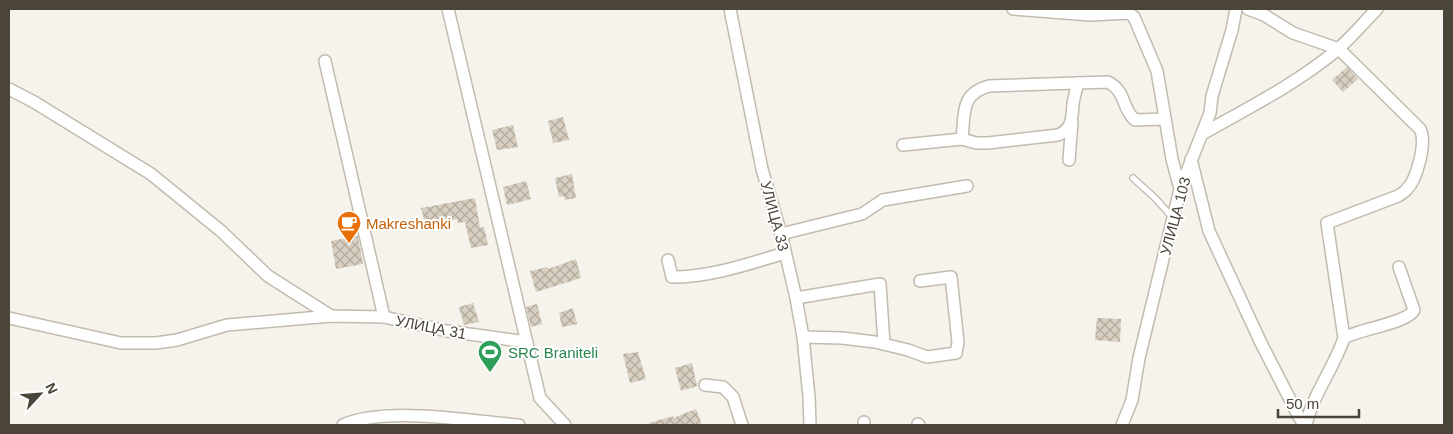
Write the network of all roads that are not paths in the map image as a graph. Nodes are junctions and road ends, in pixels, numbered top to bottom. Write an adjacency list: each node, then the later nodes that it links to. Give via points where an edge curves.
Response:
1 (448, 9): 33 (street)
2 (730, 9): 22 (street, УЛИЦА 33, via 762,169)
3 (1013, 9): 11 (street, via 1090,15 1129,13 1138,22 1157,71)
4 (1236, 9): 13 (street, УЛИЦА 103)
5 (1248, 9): 7 (street, via 1294,33)
6 (1377, 9): 7 (street)
7 (1339, 49): 13 (street, via 1282,89); 32 (street, via 1420,129 1424,140 1417,170 1406,191 1327,223)
8 (325, 61): 29 (street)
9 (1078, 83): 11 (street, via 1108,82 1120,91 1129,115 1135,120); 12 (street); 14 (street, via 978,89 966,104)
10 (9, 89): 28 (street, via 151,174 222,231 268,276)
11 (1165, 119): 20 (street)
12 (1072, 122): 14 (street, via 1064,133 1058,135 988,143); 17 (street)
13 (1202, 134): 16 (street, УЛИЦА 103)
14 (962, 139): 15 (street)
15 (904, 146)
16 (1191, 159): 20 (street, УЛИЦА 103); 42 (street, via 1210,231 1260,343)
17 (1069, 160)
18 (1133, 178): 21 (lane)
19 (967, 186): 22 (street, via 883,200 862,214)
20 (1180, 189): 21 (street, УЛИЦА 103)
21 (1173, 218): 41 (street, УЛИЦА 103, via 1132,400)
22 (781, 234): 23 (street, УЛИЦА 33)
23 (785, 253): 24 (street, via 721,272 688,277 672,277); 27 (street, УЛИЦА 33)
24 (668, 260)
25 (1399, 267): 32 (street, via 1414,310 1412,313)
26 (920, 281): 34 (street, via 951,277 958,342 956,352 927,357)
27 (796, 298): 31 (street, УЛИЦА 33); 34 (street, via 880,284)
28 (331, 316): 29 (street, УЛИЦА 31); 30 (street, УЛИЦА 31, via 227,325 156,343 121,343)
29 (384, 317): 33 (street, УЛИЦА 31, via 447,331)
30 (9, 318)
31 (802, 337): 34 (street); 40 (street, УЛИЦА 33)
32 (1344, 338): 42 (street, via 1310,409)
33 (527, 342): 38 (street, via 540,398)
34 (884, 344)
35 (705, 385): 39 (street, via 723,387 733,397)
36 (343, 425): 37 (street, via 355,420 417,416)
37 (519, 425)
38 (565, 425)
39 (742, 425)
40 (810, 425)
41 (1122, 425)
42 (1306, 425)

